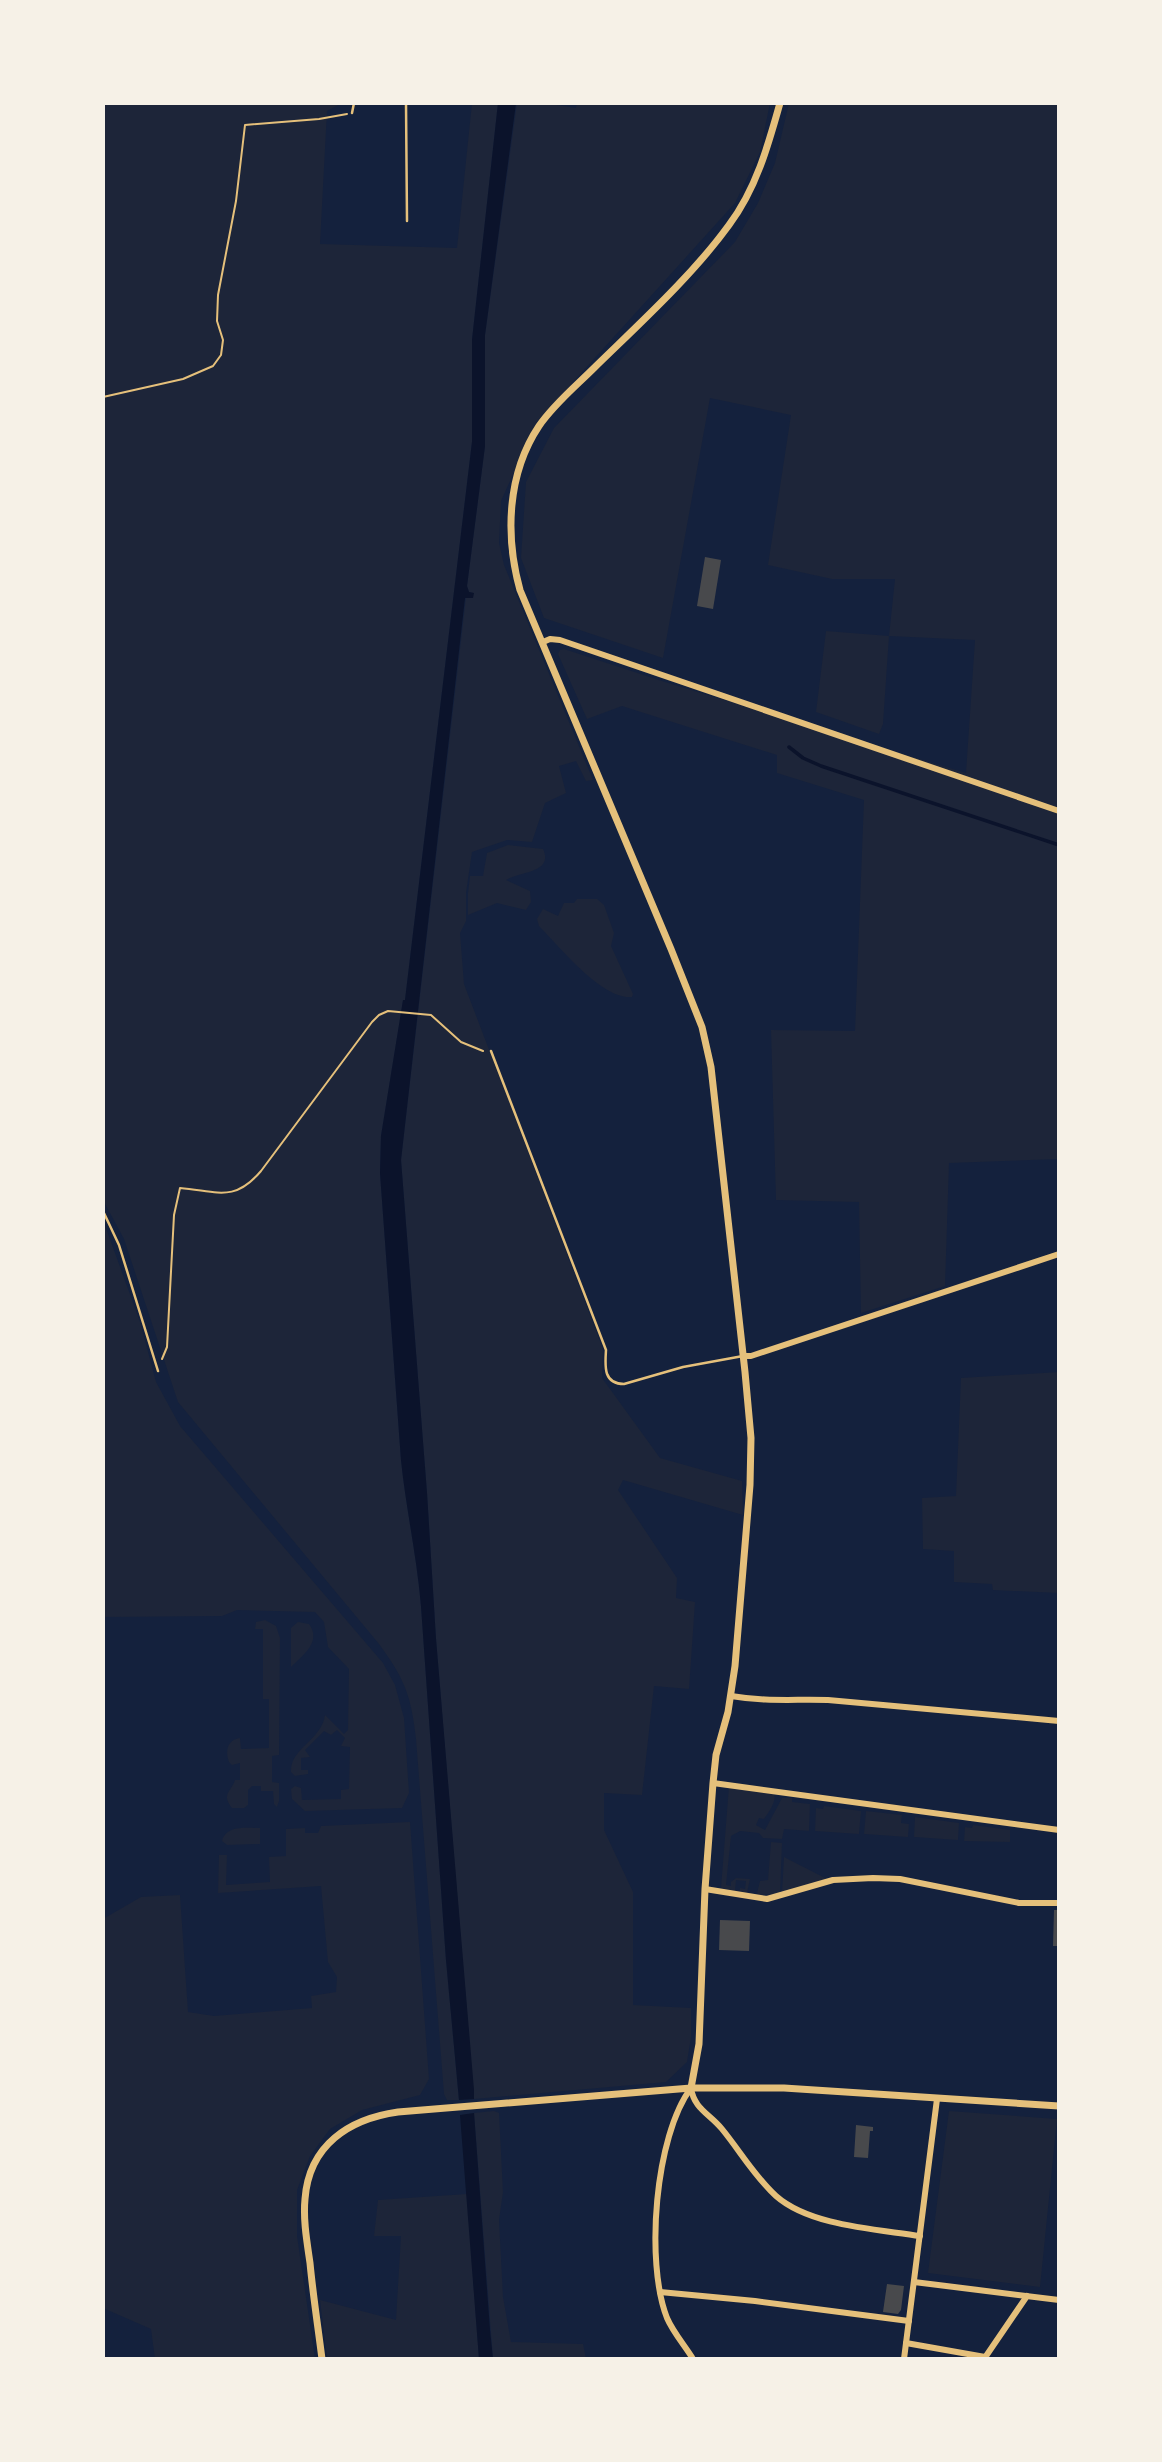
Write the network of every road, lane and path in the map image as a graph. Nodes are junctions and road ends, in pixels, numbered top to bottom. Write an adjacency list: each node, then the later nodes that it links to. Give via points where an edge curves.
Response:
1 (354, 103): 4 (lane)
2 (406, 103): 5 (lane)
3 (780, 103): 7 (street, via 765,157 728,226 551,411 530,443 517,479 510,530 517,580)
4 (352, 113): 6 (path, via 245,125 218,295 221,355 213,366 183,379)
5 (407, 221)
6 (103, 397)
7 (543, 642): 8 (street, via 561,640); 12 (street, via 702,1027 711,1067)
8 (1059, 811)
9 (491, 1051): 12 (lane, via 607,1350 609,1380 624,1384); 13 (path, via 461,1042 431,1015 388,1011 372,1023 245,1188 223,1193 180,1188 174,1214 167,1347)
10 (103, 1211): 13 (lane, via 119,1245)
11 (1059, 1254): 12 (street)
12 (743, 1356): 14 (street, via 751,1438 750,1505)
13 (158, 1371)
14 (730, 1696): 15 (street); 16 (street)
15 (1059, 1721)
16 (713, 1783): 17 (street); 18 (street)
17 (1059, 1830)
18 (705, 1889): 19 (street, via 767,1899 833,1880 887,1878 1018,1903); 20 (street, via 699,2044)
19 (1059, 1903)
20 (691, 2088): 21 (street, via 784,2088); 23 (street, via 697,2107 720,2127 767,2187 793,2208 817,2218); 25 (street, via 675,2116 657,2208); 31 (street, via 398,2112 363,2119 332,2140 313,2166 304,2218)
21 (937, 2099): 22 (street); 23 (street)
22 (1059, 2106)
23 (920, 2236): 24 (street)
24 (914, 2282): 26 (street); 28 (street)
25 (660, 2292): 28 (street); 32 (street, via 668,2320)
26 (1027, 2296): 27 (street); 30 (street)
27 (1059, 2300)
28 (909, 2321): 29 (street)
29 (906, 2343): 30 (street); 33 (street)
30 (984, 2358)
31 (322, 2359)
32 (693, 2359)
33 (904, 2359)

